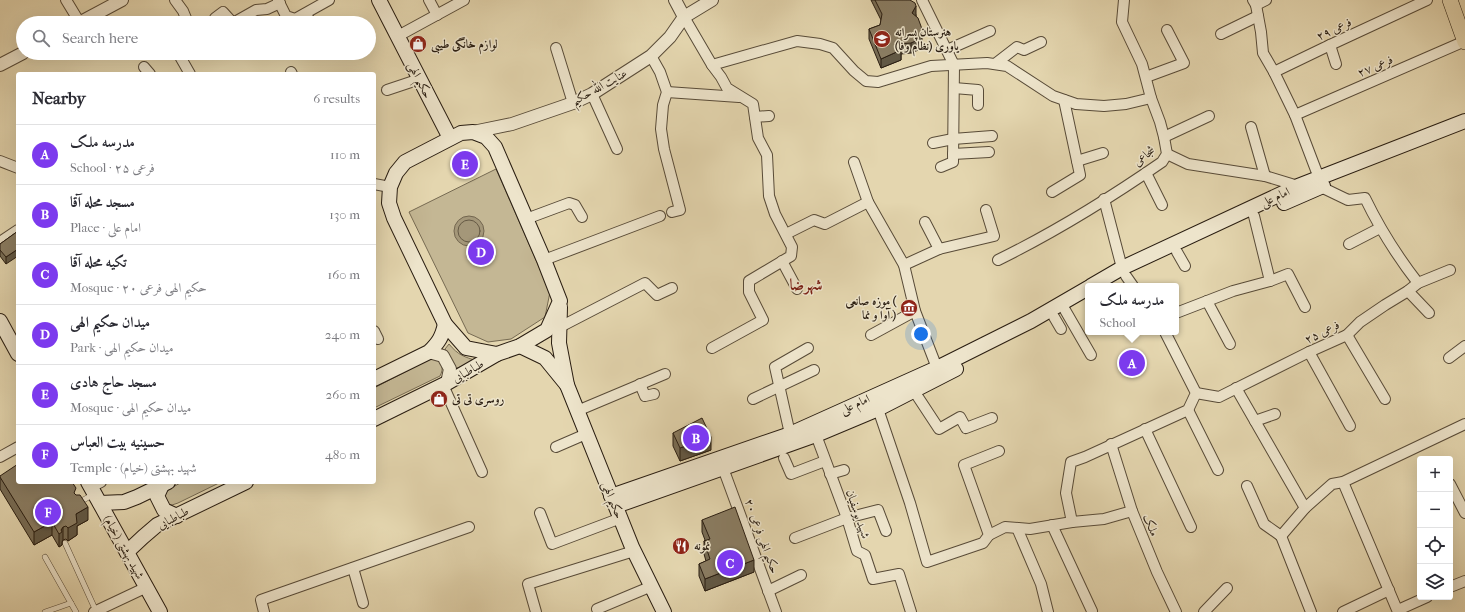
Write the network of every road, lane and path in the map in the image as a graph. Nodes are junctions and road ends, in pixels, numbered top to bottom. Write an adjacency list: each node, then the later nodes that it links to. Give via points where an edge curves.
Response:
1 (66, 0): 19 (street)
2 (122, 0): 20 (street)
3 (175, 0): 21 (street)
4 (329, 0): 17 (street)
5 (379, 0): 32 (main road, حکیم الهی)
6 (429, 0): 18 (street)
7 (464, 0): 18 (street)
8 (675, 0): 28 (street)
9 (712, 0): 28 (street)
10 (922, 0): 37 (street)
11 (1124, 0): 48 (street, شجاعی, via 1122,22)
12 (1266, 0): 16 (street)
13 (1427, 0): 35 (street, فرعی ۲۹)
14 (1450, 0): 34 (main road)
15 (279, 1): 24 (street, via 267,9 256,10); 25 (street)
16 (1254, 3): 27 (street)
17 (305, 14): 26 (street)
18 (437, 15): 32 (street)
19 (75, 16)
20 (92, 16)
21 (185, 16)
22 (218, 16): 23 (street, via 223,12)
23 (227, 16)
24 (245, 16)
25 (286, 16)
26 (301, 16)
27 (1258, 16): 31 (street); 47 (street, via 1263,52)
28 (684, 17): 39 (street, عنایت الله حکیم, via 670,37); 44 (street)
29 (1167, 30): 48 (street, via 1184,63)
30 (990, 31): 37 (street)
31 (1221, 34)
32 (398, 36): 49 (main road, حکیم الهی)
33 (1041, 42): 42 (street, via 1024,50 1016,47)
34 (1465, 42): 59 (street, فرعی ۲۷)
35 (1330, 44): 43 (street); 47 (street, فرعی ۲۹)
36 (556, 48): 57 (street)
37 (947, 50): 45 (street)
38 (16, 56): 41 (street)
39 (651, 56): 52 (street); 53 (street, عنایت الله حکیم)
40 (182, 60): 46 (street)
41 (1, 62)
42 (995, 64): 45 (street); 56 (street, via 1006,66 1053,96)
43 (1336, 64)
44 (712, 65): 45 (street, via 797,40 832,48 866,81 878,82 931,66); 54 (street, via 727,88)
45 (954, 65): 50 (street)
46 (189, 72)
47 (1274, 72): 59 (street)
48 (1146, 78): 55 (street, شجاعی)
49 (420, 79): 51 (street); 69 (main road, حکیم الهی)
50 (954, 88): 58 (street, via 978,90); 70 (street)
51 (387, 90)
52 (667, 92): 54 (street); 93 (street, via 661,129 680,210)
53 (592, 94): 57 (street, عنایت الله حکیم); 72 (street)
54 (740, 97): 62 (street, via 753,104)
55 (1151, 98): 56 (street, via 1104,106 1076,104); 68 (street, شجاعی)
56 (1064, 100): 79 (street)
57 (573, 103): 66 (street, عنایت الله حکیم, via 512,124)
58 (978, 105)
59 (1295, 115): 84 (street)
60 (769, 116): 62 (street)
61 (1209, 116): 68 (street)
62 (755, 117): 101 (street, via 758,138 767,155 769,196)
63 (1465, 121): 84 (main road, امام علی)
64 (1251, 127): 83 (street)
65 (1465, 129): 84 (main road)
66 (473, 132): 69 (main road, via 461,133); 97 (main road, via 486,137 495,147)
67 (992, 136): 70 (street)
68 (1164, 137): 76 (street, شجاعی)
69 (450, 138): 87 (main road, via 405,162 396,173)
70 (953, 139): 71 (street); 75 (street)
71 (933, 143)
72 (617, 149)
73 (989, 152): 75 (street)
74 (1103, 153): 79 (street)
75 (953, 154): 81 (street, via 953,162)
76 (1167, 154): 82 (street, شجاعی, via 1162,162); 83 (street, via 1188,164)
77 (0, 161): 80 (street)
78 (854, 162): 90 (street)
79 (1077, 162): 88 (street, via 1080,175)
80 (16, 167)
81 (940, 167)
82 (1146, 173): 89 (street, شجاعی); 91 (street)
83 (1265, 176): 86 (street)
84 (1320, 182): 86 (main road, امام علی); 95 (main road); 99 (street, via 1348,200 1365,198)
85 (376, 184): 87 (street)
86 (1298, 186): 112 (main road, امام علی)
87 (390, 187): 130 (main road, via 389,203 394,218)
88 (1052, 192)
89 (1104, 199): 107 (street, شجاعی); 112 (street)
90 (868, 202): 101 (street, via 825,224 814,220); 109 (street)
91 (1162, 205)
92 (986, 210): 104 (street, via 994,236)
93 (672, 212)
94 (660, 216): 106 (street)
95 (1254, 216): 105 (main road); 113 (street)
96 (582, 217): 97 (street, via 575,204 569,203)
97 (526, 219): 106 (main road)
98 (925, 222): 104 (street)
99 (1380, 228): 103 (street); 116 (street)
100 (16, 231): 102 (street)
101 (786, 234): 108 (street, via 792,247 791,256)
102 (0, 242)
103 (1350, 244)
104 (940, 249): 109 (street)
105 (1177, 252): 110 (street); 112 (main road)
106 (544, 260): 122 (main road)
107 (998, 260)
108 (782, 261): 118 (street); 139 (street, via 749,281 748,292 763,320)
109 (904, 265): 125 (street)
110 (1185, 266)
111 (1450, 270): 116 (street, فرعی ۲۵)
112 (1127, 277): 114 (main road, امام علی); 115 (main road)
113 (1270, 281): 123 (street); 124 (street, via 1288,274)
114 (1103, 283)
115 (1114, 283)
116 (1418, 283): 120 (street, فرعی ۲۵)
117 (672, 288): 131 (street, via 657,295 645,283)
118 (797, 289)
119 (1085, 290): 147 (main road, امام علی, via 1031,321)
120 (1408, 291): 127 (street); 135 (street, فرعی ۲۵, via 1360,322)
121 (1085, 299): 128 (main road)
122 (560, 301): 131 (main road); 137 (main road, طباطبایی, via 547,330)
123 (1207, 301): 126 (street); 136 (street)
124 (1305, 307)
125 (915, 311): 133 (street); 147 (street)
126 (1179, 313)
127 (1429, 313)
128 (1060, 314): 132 (street); 145 (street); 156 (main road)
129 (0, 321): 141 (main road)
130 (445, 324): 142 (main road, via 442,336); 144 (main road, via 466,348)
131 (560, 326): 153 (main road, via 559,343)
132 (1061, 329)
133 (870, 335)
134 (1167, 335): 157 (street)
135 (1347, 335): 143 (street, فرعی ۲۵); 159 (street)
136 (1230, 344)
137 (520, 346): 144 (main road, طباطبایی); 153 (main road, via 545,358)
138 (1465, 346): 146 (street)
139 (712, 348)
140 (808, 348): 154 (street, via 775,367)
141 (16, 350)
142 (429, 352): 150 (main road); 151 (street, via 443,356 450,369)
143 (1309, 352): 155 (street, فرعی ۲۵); 169 (street)
144 (497, 354): 151 (main road, طباطبایی)
145 (1091, 354)
146 (1448, 358)
147 (937, 368): 172 (main road, امام علی)
148 (814, 370): 154 (street)
149 (665, 374): 152 (street)
150 (376, 378)
151 (445, 384): 165 (main road, طباطبایی); 184 (street)
152 (640, 384): 158 (street, via 645,396); 162 (street)
153 (567, 385): 162 (main road, حکیم الهی)
154 (779, 388): 160 (street); 172 (street)
155 (1236, 388): 157 (street, فرعی ۲۵, via 1219,397); 167 (street)
156 (914, 391): 161 (main road); 166 (street, via 940,429 960,417 966,428)
157 (1196, 393): 163 (street)
158 (654, 394)
159 (1386, 398)
160 (753, 399)
161 (878, 409): 173 (main road); 206 (street, via 927,562 983,543)
162 (577, 410): 171 (main road, حکیم الهی)
163 (1188, 410): 170 (street); 183 (street)
164 (1275, 414): 167 (street)
165 (376, 418)
166 (992, 418)
167 (1255, 421): 194 (street)
168 (1465, 424): 186 (street)
169 (1350, 426)
170 (1145, 429): 174 (street); 202 (street)
171 (586, 434): 175 (street); 193 (main road, حکیم الهی)
172 (790, 434): 193 (main road, امام علی)
173 (816, 435): 180 (street, شهید یوسفیان); 181 (main road)
174 (1111, 444): 195 (street, ملک); 200 (street, via 1071,462 1066,492)
175 (556, 447)
176 (16, 448): 178 (street)
177 (999, 451): 206 (street, via 964,465)
178 (0, 457)
179 (784, 458): 180 (street, via 790,474)
180 (825, 461): 185 (street, شهید یوسفیان)
181 (723, 468): 193 (main road); 221 (street, حکیم الهی فرعی ۲۰, via 735,512)
182 (844, 470): 185 (street)
183 (1218, 470)
184 (482, 472)
185 (830, 474): 199 (street, شهید یوسفیان)
186 (1344, 482): 194 (street, via 1332,484); 220 (street)
187 (165, 484): 190 (main road, via 124,502); 198 (main road, via 157,496 164,510)
188 (242, 484): 198 (main road, طباطبایی)
189 (1247, 486): 207 (street, via 1264,524)
190 (95, 489): 192 (lane); 211 (main road, شهید بهشتی (خیام))
191 (1453, 490): 197 (street)
192 (78, 504)
193 (616, 506): 196 (street, via 552,544); 210 (main road, حکیم الهی)
194 (1305, 508): 207 (street)
195 (1132, 511): 200 (street, via 1104,519); 239 (street, ملک)
196 (540, 513)
197 (1465, 513)
198 (177, 516): 211 (main road, طباطبایی, via 157,525)
199 (847, 518): 205 (street, via 878,510); 208 (street); 237 (street, شهید یوسفیان, via 857,551 865,554 873,580 899,574)
200 (1072, 522): 201 (street)
201 (1052, 525): 204 (street, via 1030,529); 227 (street)
202 (1191, 527)
203 (469, 528): 213 (street)
204 (1017, 528): 206 (street, via 1005,527); 238 (street, via 1041,584)
205 (886, 531)
206 (990, 535)
207 (1281, 536): 241 (street)
208 (795, 538)
209 (65, 543): 231 (lane)
210 (634, 551): 216 (main road, حکیم الهی); 234 (street, via 528,584)
211 (127, 552): 218 (main road, شهید بهشتی (خیام))
212 (45, 557): 223 (lane)
213 (353, 568): 224 (street); 233 (street, via 260,600)
214 (801, 575): 221 (street)
215 (1465, 581): 217 (street)
216 (652, 586): 226 (street); 235 (main road, حکیم الهی)
217 (1453, 586)
218 (147, 587): 225 (street); 232 (main road, شهید بهشتی (خیام))
219 (1228, 588): 240 (street)
220 (1389, 590): 228 (street); 242 (street)
221 (768, 591): 236 (street, حکیم الهی فرعی ۲۰)
222 (1421, 600): 228 (street)
223 (71, 603): 229 (lane); 230 (lane)
224 (363, 603)
225 (109, 609): 231 (street)
226 (596, 609)
227 (1092, 611)
228 (1398, 611)
229 (45, 612)
230 (76, 612)
231 (95, 612)
232 (160, 612)
233 (264, 612)
234 (536, 612)
235 (664, 612)
236 (776, 612)
237 (911, 612)
238 (1048, 612)
239 (1176, 612)
240 (1204, 612)
241 (1311, 612)
242 (1343, 612)

